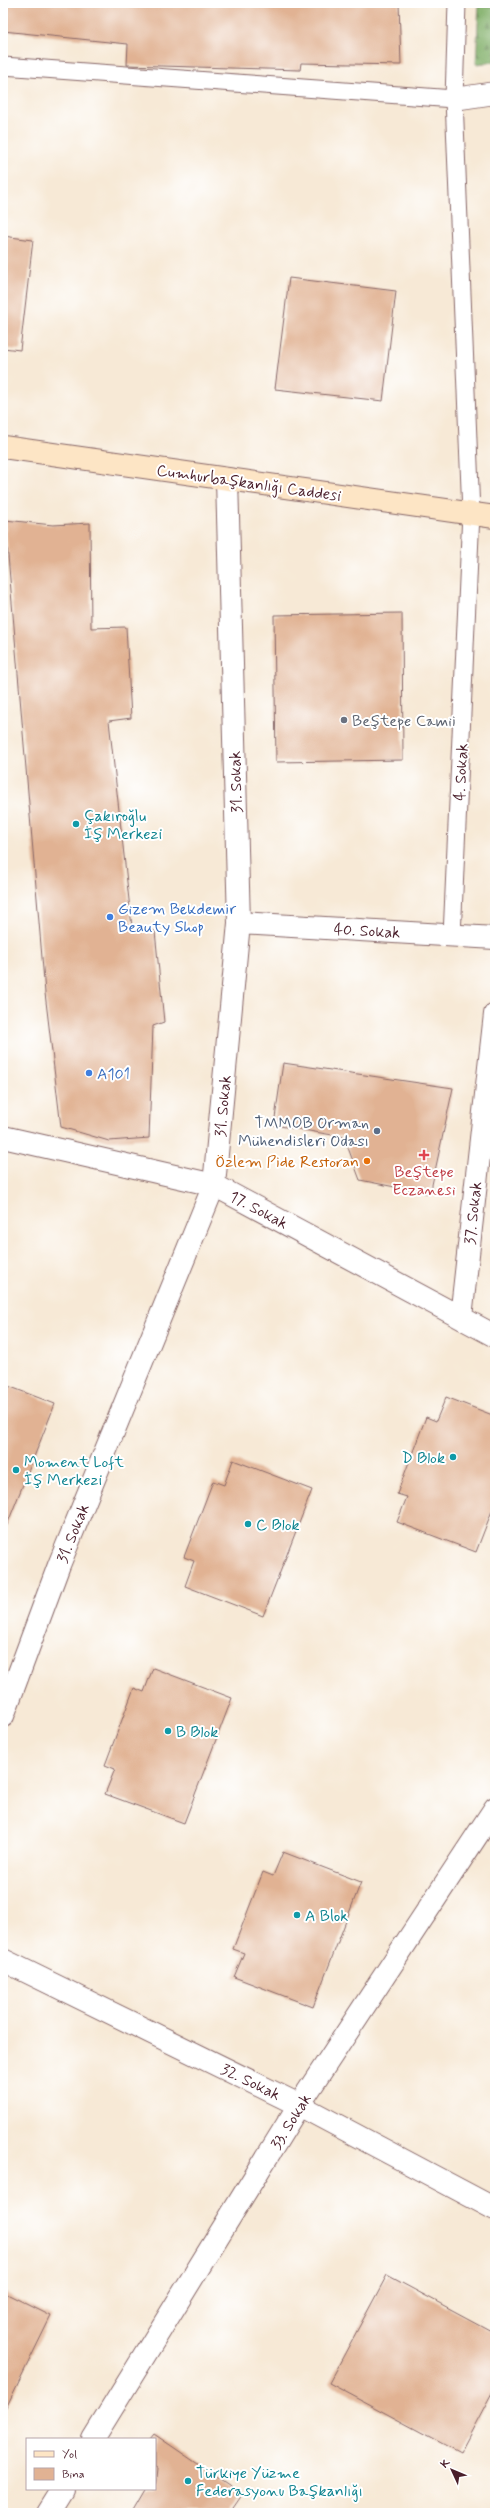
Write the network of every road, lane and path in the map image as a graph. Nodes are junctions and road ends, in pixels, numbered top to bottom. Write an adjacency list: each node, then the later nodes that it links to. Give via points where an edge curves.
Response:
1 (457, 3): 4 (lane, 4. Sokak)
2 (3, 66): 4 (lane)
3 (495, 93): 4 (street)
4 (454, 99): 7 (lane, 4. Sokak)
5 (3, 447): 6 (main road, Cumhurbaşkanlığı Caddesi)
6 (227, 479): 7 (main road, Cumhurbaşkanlığı Caddesi); 9 (street, 31. Sokak)
7 (471, 514): 8 (main road, Cumhurbaşkanlığı Caddesi); 10 (lane, 4. Sokak)
8 (495, 517)
9 (239, 923): 10 (street, 40. Sokak); 14 (street, 31. Sokak)
10 (452, 936): 11 (street, 40. Sokak)
11 (495, 938)
12 (495, 1014): 15 (street, 37. Sokak)
13 (3, 1137): 14 (street, 17. Sokak)
14 (214, 1185): 15 (street, 17. Sokak); 17 (street, 31. Sokak, via 59,1565)
15 (461, 1317): 16 (street, 17. Sokak)
16 (495, 1336)
17 (3, 1716)
18 (495, 1808): 20 (street, 33. Sokak)
19 (3, 1960): 20 (street, 32. Sokak)
20 (299, 2105): 21 (street, 32. Sokak); 22 (street, 33. Sokak)
21 (495, 2209)
22 (94, 2438)
23 (61, 2490): 24 (street)
24 (47, 2513)

